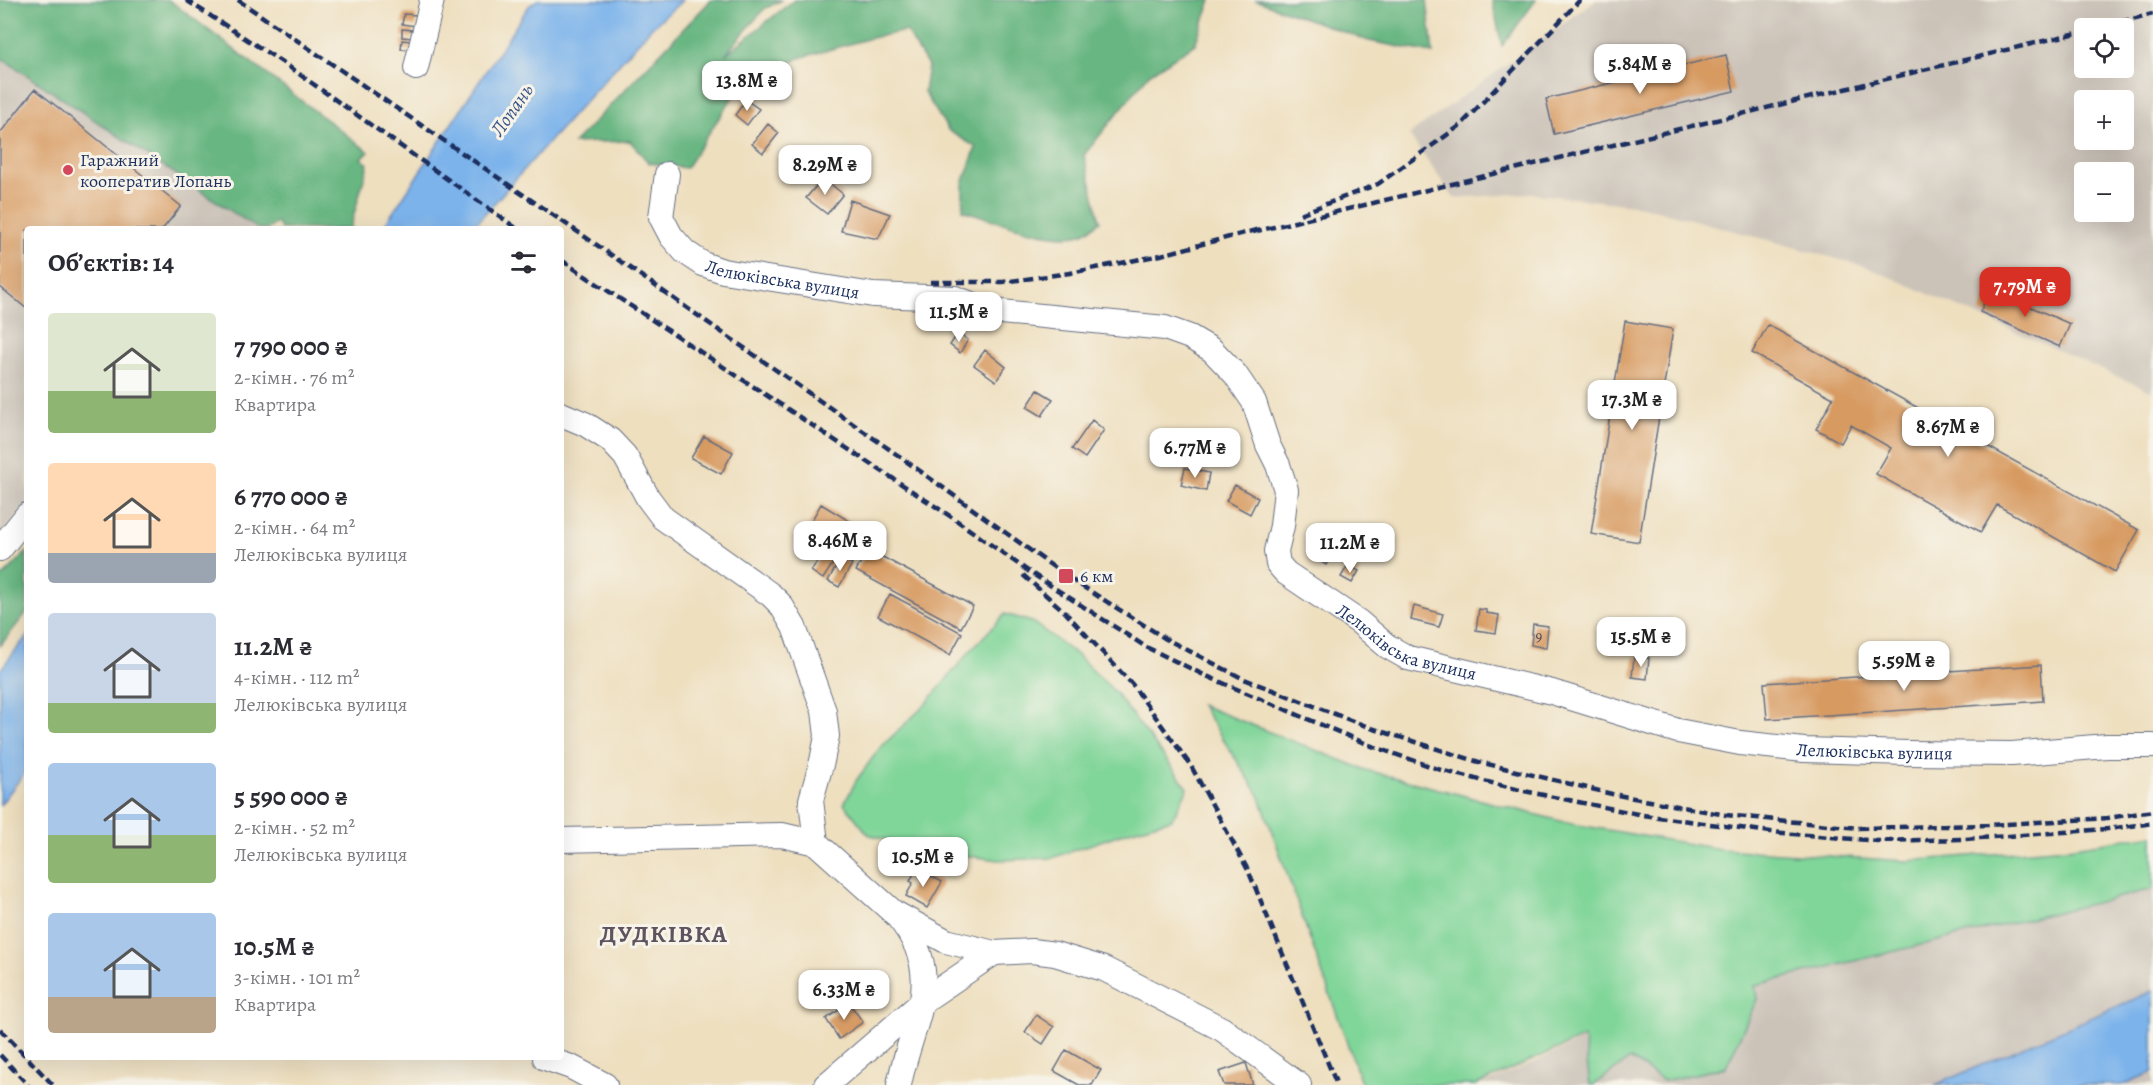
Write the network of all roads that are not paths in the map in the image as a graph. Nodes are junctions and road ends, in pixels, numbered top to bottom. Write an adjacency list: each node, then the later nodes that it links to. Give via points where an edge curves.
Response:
1 (432, 0): 2 (street)
2 (416, 68)
3 (667, 174): 7 (street, Лелюківська вулиця, via 661,217 671,236 685,252 723,271 873,295 954,298 991,311 1165,328 1212,350 1254,402 1286,490 1276,551 1278,564 1408,658 1552,692 1678,731 1740,743 1804,750 2012,754)
4 (564, 415): 9 (street, via 610,440 625,456 663,518 771,595 794,627 817,686 827,736 811,800)
5 (24, 519): 6 (street)
6 (0, 549)
7 (2153, 746)
8 (564, 840): 9 (street, via 782,835)
9 (816, 843): 10 (street)
10 (894, 912): 11 (street, via 946,941); 12 (street, via 919,954)
11 (994, 953): 12 (street); 17 (street, via 1055,954 1104,969 1222,1029)
12 (923, 1002): 15 (street); 16 (street)
13 (552, 1060): 14 (street)
14 (605, 1085)
15 (826, 1085)
16 (898, 1085)
17 (1299, 1085)

